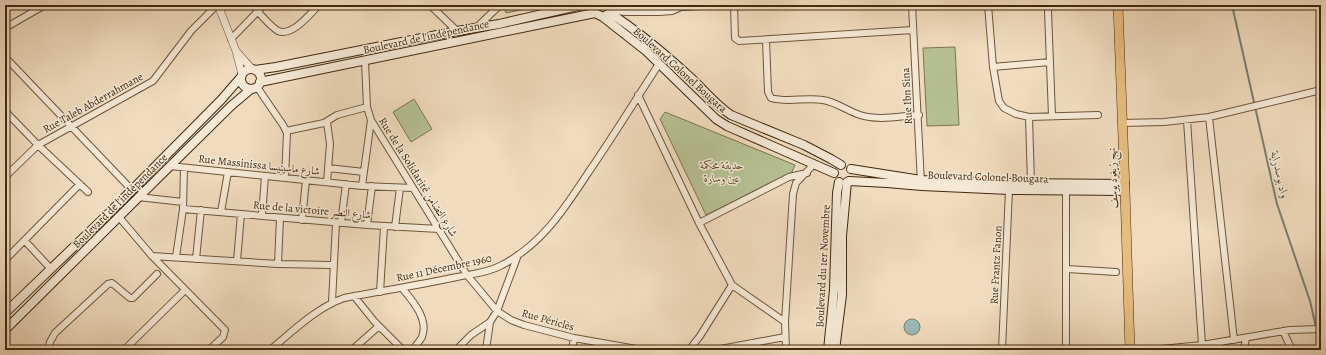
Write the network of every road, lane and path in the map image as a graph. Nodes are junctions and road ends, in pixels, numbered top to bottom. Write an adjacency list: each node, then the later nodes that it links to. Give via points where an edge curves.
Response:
1 (45, 5): 19 (street)
2 (217, 5): 24 (street); 49 (street, Rue Taleb Abderrahmane, via 191,31 153,81)
3 (264, 5): 16 (street)
4 (319, 5): 16 (street, via 289,32 279,31)
5 (430, 5): 22 (street)
6 (500, 5): 20 (street)
7 (582, 5): 20 (main road, Boulevard de l'indépendance)
8 (593, 5): 18 (main road, via 593,8)
9 (722, 5): 14 (street)
10 (734, 5): 25 (street, via 736,40)
11 (912, 5): 21 (street, Rue Ibn Sina)
12 (988, 5): 32 (street)
13 (1118, 5): 48 (main road, نهج زيغود يوسف)
14 (679, 6): 15 (street)
15 (672, 8): 18 (street, via 644,12)
16 (257, 11): 24 (street)
17 (1048, 11): 30 (street)
18 (606, 12): 26 (main road, Boulevard de l'indépendance); 31 (main road, Boulevard Colonel Bougara); 53 (main road, via 656,46 731,115)
19 (5, 28)
20 (476, 28): 22 (main road, Boulevard de l'indépendance)
21 (913, 30): 25 (street); 40 (street, Rue Ibn Sina)
22 (457, 31): 23 (main road, Boulevard de l'indépendance)
23 (442, 34): 26 (main road); 33 (main road, Boulevard de l'indépendance, via 276,67)
24 (231, 39): 27 (street)
25 (766, 40): 40 (street, via 768,95 771,98 823,100 875,118)
26 (443, 45): 29 (main road, Boulevard de l'indépendance)
27 (236, 51): 33 (street); 34 (street)
28 (5, 57): 49 (street)
29 (366, 61): 35 (main road, Boulevard de l'indépendance); 38 (street, Rue de la Solidarité شارع التضامن)
30 (1050, 62): 32 (street); 42 (street)
31 (659, 64): 37 (street, Rue 11 Décembre 1960); 52 (main road, Boulevard Colonel Bougara, via 716,119)
32 (993, 67): 43 (street, via 999,101 1004,108)
33 (253, 69): 34 (main road, via 246,70); 35 (main road, via 259,74)
34 (242, 76): 35 (main road, via 243,85); 79 (main road, Boulevard de l'indépendance)
35 (256, 86): 50 (street); 54 (main road, Boulevard de l'indépendance, via 231,106)
36 (1321, 90): 44 (street)
37 (638, 95): 91 (street); 97 (street, Rue 11 Décembre 1960, via 552,225)
38 (367, 107): 45 (street, Rue de la Solidarité شارع التضامن); 47 (street, via 337,115)
39 (5, 111): 51 (street)
40 (919, 114): 68 (street, Rue Ibn Sina)
41 (1098, 114): 42 (street)
42 (1052, 116): 43 (street)
43 (1029, 117): 69 (street)
44 (1209, 117): 46 (street); 127 (street)
45 (372, 120): 59 (street); 78 (street, Rue de la Solidarité شارع التضامن)
46 (1187, 120): 48 (street); 129 (street)
47 (327, 122): 50 (street); 56 (street, via 330,144)
48 (1122, 123): 76 (main road, نهج زيغود يوسف)
49 (71, 126): 51 (street, Rue Taleb Abderrahmane); 79 (street)
50 (286, 132): 64 (street)
51 (38, 145): 63 (street, Rue Taleb Abderrahmane); 70 (street)
52 (814, 164): 60 (street); 61 (main road, Boulevard Colonel Bougara)
53 (841, 165): 57 (main road); 61 (main road)
54 (170, 166): 55 (street, Rue Massinissa شارع ماسينيسا); 81 (main road, Boulevard de l'indépendance)
55 (184, 168): 58 (street, Rue Massinissa شارع ماسينيسا); 82 (street)
56 (328, 168): 59 (street); 66 (street)
57 (851, 169): 67 (main road, via 852,175); 68 (main road, Boulevard Colonel Bougara)
58 (228, 172): 62 (street, Rue Massinissa شارع ماسينيسا); 84 (street)
59 (364, 172): 72 (street)
60 (807, 173): 91 (street, via 789,177); 119 (street, via 796,183 793,194)
61 (834, 173): 67 (main road, via 835,178)
62 (265, 176): 64 (street, Rue Massinissa شارع ماسينيسا); 86 (street)
63 (5, 177)
64 (285, 178): 65 (street, Rue Massinissa شارع ماسينيسا)
65 (306, 180): 66 (street, Rue Massinissa شارع ماسينيسا); 89 (street)
66 (327, 182): 71 (street, Rue Massinissa شارع ماسينيسا)
67 (845, 182): 68 (main road, Boulevard Colonel Bougara); 144 (main road, Boulevard du 1er Novembre, via 837,193 834,290); 145 (main road, Boulevard du 1er Novembre, via 842,295)
68 (922, 183): 74 (main road, Boulevard Colonel Bougara)
69 (1031, 183): 74 (main road, Boulevard Colonel Bougara); 75 (main road, Boulevard Colonel Bougara)
70 (80, 184): 80 (street); 96 (street)
71 (346, 184): 72 (street, Rue Massinissa شارع ماسينيسا); 90 (street)
72 (362, 186): 73 (street, Rue Massinissa شارع ماسينيسا)
73 (372, 186): 77 (street, Rue Massinissa شارع ماسينيسا); 92 (street)
74 (1007, 186): 75 (main road, Boulevard Colonel Bougara); 146 (street, Rue Frantz Fanon)
75 (1066, 187): 76 (main road, Boulevard Colonel Bougara); 105 (street)
76 (1125, 187): 148 (main road, نهج زيغود يوسف)
77 (400, 188): 78 (street, Rue Massinissa شارع ماسينيسا); 94 (street)
78 (413, 188): 95 (street, Rue de la Solidarité شارع التضامن)
79 (132, 190): 106 (main road, Boulevard de l'indépendance)
80 (88, 192)
81 (138, 197): 82 (street, Rue de la victoire شارع النصر); 87 (main road, Boulevard de l'indépendance)
82 (183, 205): 83 (street, Rue de la victoire شارع النصر); 99 (street)
83 (201, 210): 84 (street, Rue de la victoire شارع النصر); 100 (street)
84 (221, 212): 85 (street, Rue de la victoire شارع النصر)
85 (241, 214): 86 (street, Rue de la victoire شارع النصر); 102 (street)
86 (262, 216): 88 (street, Rue de la victoire شارع النصر)
87 (119, 217): 98 (street); 122 (main road, Boulevard de l'indépendance)
88 (280, 218): 89 (street, Rue de la victoire شارع النصر); 103 (street)
89 (302, 220): 90 (street, Rue de la victoire شارع النصر)
90 (338, 223): 92 (street, Rue de la victoire شارع النصر); 104 (street)
91 (699, 223): 110 (street)
92 (367, 225): 93 (street, Rue de la victoire شارع النصر)
93 (384, 227): 94 (street, Rue de la victoire شارع النصر); 113 (street)
94 (395, 228): 95 (street, Rue de la victoire شارع النصر)
95 (439, 229): 109 (street, Rue de la Solidarité شارع التضامن)
96 (25, 241): 101 (street); 106 (street)
97 (518, 255): 109 (street, Rue 11 Décembre 1960, via 488,271); 116 (street)
98 (152, 256): 99 (street); 112 (street)
99 (176, 257): 100 (street)
100 (196, 259): 102 (street)
101 (5, 260)
102 (236, 262): 103 (street)
103 (278, 264): 104 (street)
104 (333, 265): 115 (street)
105 (1067, 269): 107 (street); 147 (street)
106 (51, 270): 117 (main road, Boulevard de l'indépendance)
107 (1116, 272)
108 (157, 274): 130 (street, via 133,298 112,283 108,284 55,333)
109 (467, 275): 111 (street, Rue 11 Décembre 1960); 116 (street, Rue Périclès)
110 (732, 285): 119 (street); 141 (street)
111 (402, 288): 113 (street, Rue 11 Décembre 1960); 136 (street, via 418,308 422,321 422,337)
112 (185, 290): 131 (street); 132 (street, via 224,330 223,337)
113 (380, 292): 114 (street, Rue 11 Décembre 1960)
114 (354, 296): 115 (street, Rue 11 Décembre 1960); 120 (street)
115 (332, 302): 133 (street, Rue 11 Décembre 1960)
116 (497, 311): 118 (street); 125 (street, Rue Périclès, via 524,325)
117 (5, 313)
118 (490, 322): 137 (street); 138 (street)
119 (785, 322): 124 (street)
120 (379, 326): 134 (street); 135 (street)
121 (1321, 329): 123 (street)
122 (5, 330)
123 (1286, 330): 126 (street); 152 (street)
124 (785, 337): 142 (street); 143 (street)
125 (574, 338): 139 (street); 140 (street, Rue Périclès)
126 (1246, 338): 127 (street); 151 (street)
127 (1234, 340): 128 (street)
128 (1221, 342): 129 (street); 150 (street)
129 (1202, 345): 149 (street)
130 (48, 350)
131 (124, 350)
132 (209, 350)
133 (270, 350)
134 (352, 350)
135 (403, 350)
136 (412, 350)
137 (456, 350)
138 (486, 350)
139 (572, 350)
140 (642, 350)
141 (689, 350)
142 (715, 350)
143 (786, 350)
144 (828, 350)
145 (835, 350)
146 (1002, 350)
147 (1066, 350)
148 (1130, 350)
149 (1151, 350)
150 (1220, 350)
151 (1244, 350)
152 (1292, 350)

